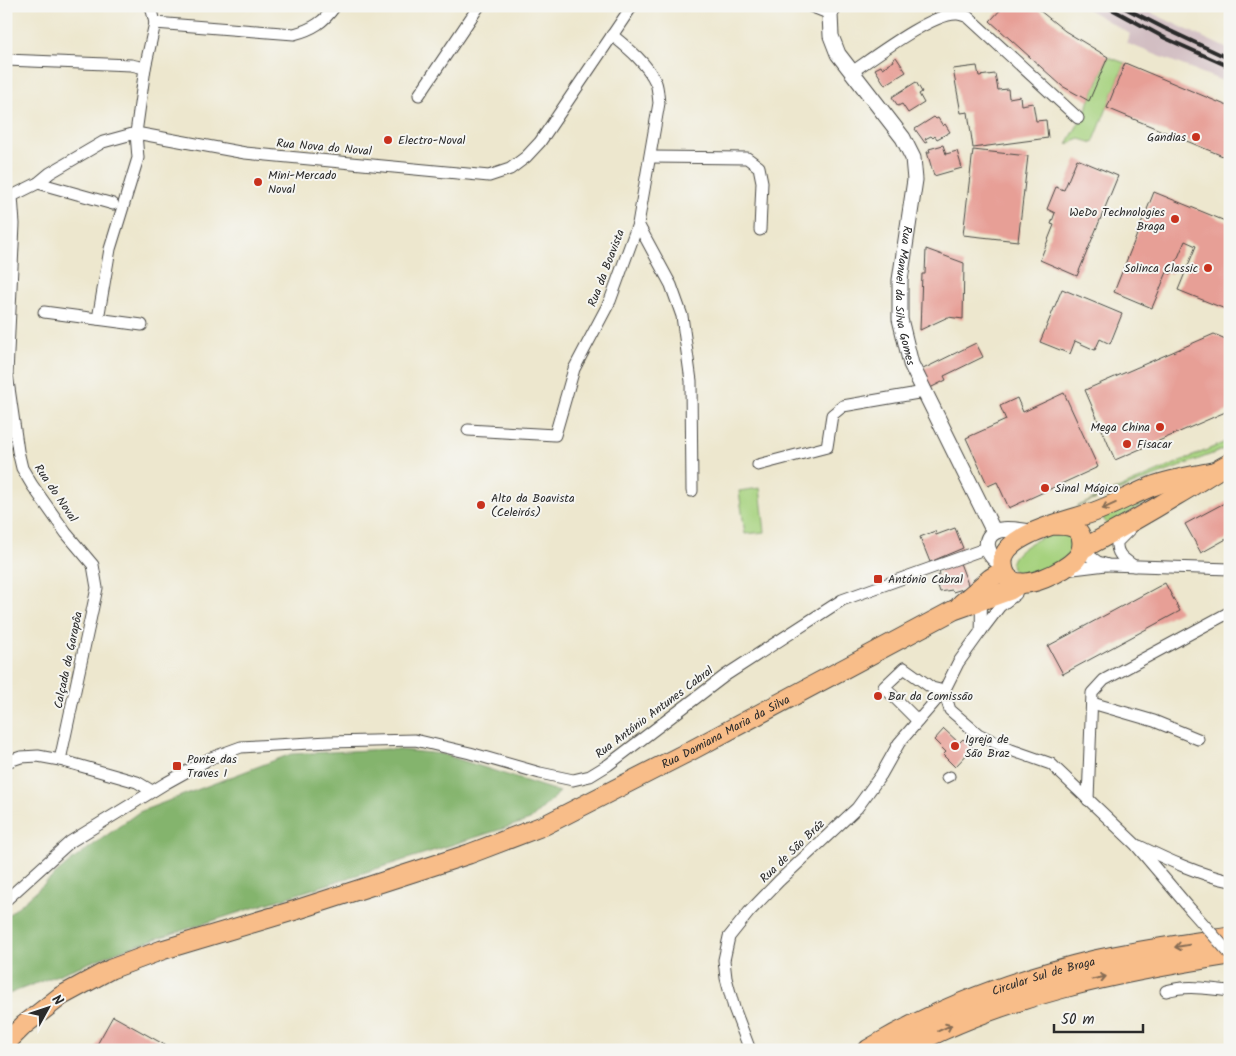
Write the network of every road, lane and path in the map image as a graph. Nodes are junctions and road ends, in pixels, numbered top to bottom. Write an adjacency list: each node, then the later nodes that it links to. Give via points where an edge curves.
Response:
1 (151, 6): 7 (street)
2 (335, 6): 7 (street, via 310,30 294,34)
3 (479, 6): 12 (street)
4 (632, 6): 8 (street, Rua Nova do Noval)
5 (810, 6): 6 (street)
6 (832, 10): 11 (street, Rua Manuel da Silva Gomes, via 831,36 838,54)
7 (155, 24): 10 (street)
8 (612, 35): 14 (street, Rua Nova do Noval, via 540,142 510,169 489,176 245,153); 15 (street, Rua da Boavista, via 648,70 656,84 660,103)
9 (6, 60): 10 (street)
10 (145, 68): 14 (street)
11 (852, 72): 13 (street, via 928,22 958,14 968,17); 25 (street, Rua Manuel da Silva Gomes, via 903,138 913,158 915,180 900,280 900,319 911,364)
12 (419, 95)
13 (1078, 118)
14 (136, 133): 16 (street, via 103,142); 23 (street, via 138,158 110,249)
15 (651, 157): 19 (street, Rua da Boavista); 20 (street, via 747,158 759,167 762,182)
16 (38, 183): 17 (street); 18 (street)
17 (9, 194): 21 (street, Rua do Noval)
18 (113, 204)
19 (638, 224): 27 (street, Rua da Boavista, via 610,300 574,369 555,435); 31 (street, via 671,285 682,316 691,381)
20 (760, 230)
21 (10, 235): 26 (street, Rua do Noval)
22 (44, 312): 23 (street)
23 (98, 319): 24 (street)
24 (142, 325)
25 (924, 392): 29 (street, via 843,406 832,415 827,447); 34 (street, Rua Manuel da Silva Gomes)
26 (8, 393): 38 (street, Rua do Noval, via 22,468 66,533)
27 (468, 430)
28 (1230, 463): 30 (main road, Rua Damiana Maria da Silva)
29 (758, 465)
30 (1212, 472): 32 (main road, Rua Damiana Maria da Silva); 33 (main road, Rua Damiana Maria da Silva, one-way to 33, via 1153,486 1096,511)
31 (692, 491)
32 (1135, 520): 36 (main road, Rua Damiana Maria da Silva); 40 (street, via 1117,542 1116,550 1120,557)
33 (1053, 525): 35 (main road, Rua Damiana Maria da Silva); 36 (main road, via 1078,531)
34 (994, 532): 35 (street); 37 (street, via 987,540)
35 (1032, 532): 37 (main road, Rua Damiana Maria da Silva, via 1008,549)
36 (1082, 550): 39 (street); 42 (main road, Rua Damiana Maria da Silva)
37 (995, 564): 43 (main road, via 1011,580); 44 (street); 45 (main road, Rua Damiana Maria da Silva); 54 (street, Rua António Antunes Cabral, via 842,600 726,675 590,776 573,780 415,740 329,742 241,747 211,758)
38 (93, 565): 52 (street, Calçada da Garapôa, via 97,588)
39 (1108, 565): 40 (street); 42 (street)
40 (1136, 567): 41 (street)
41 (1230, 569)
42 (1061, 571): 43 (main road, Rua Damiana Maria da Silva)
43 (1026, 583): 44 (main road, Rua Damiana Maria da Silva); 47 (street, Rua de São Bráz, via 1000,606)
44 (981, 602): 45 (main road, Rua Damiana Maria da Silva); 47 (street)
45 (954, 610): 63 (main road, Rua Damiana Maria da Silva, via 570,814 492,846 111,968 61,996)
46 (1230, 612): 49 (street, via 1104,680 1092,694)
47 (981, 631): 48 (street, Rua de São Bráz, via 958,663)
48 (944, 691): 50 (street, Rua de São Bráz); 50 (street, via 932,688 904,668 884,687); 55 (street, via 950,710 978,734 1051,764)
49 (1092, 703): 51 (street); 55 (street)
50 (918, 721): 64 (street, Rua de São Bráz, via 899,743 882,775 857,808 779,881 730,937 724,960 726,978)
51 (1198, 738)
52 (60, 760): 53 (street, via 38,756); 54 (street, via 137,782)
53 (6, 762)
54 (152, 791): 58 (street, Rua António Antunes Cabral, via 70,842)
55 (1088, 800): 56 (street)
56 (1135, 844): 57 (street, via 1177,864); 60 (street, bridge)
57 (1230, 881)
58 (6, 900)
59 (1230, 938): 65 (highway, Circular Sul de Braga, one-way to 65, via 1096,961 1013,984 929,1018)
60 (1230, 954): 66 (highway, Circular Sul de Braga, one-way to 60, via 975,1015 1059,987)
61 (1166, 991): 62 (street, via 1197,986)
62 (1230, 991)
63 (6, 1043)
64 (750, 1050)
65 (869, 1050)
66 (901, 1050)

